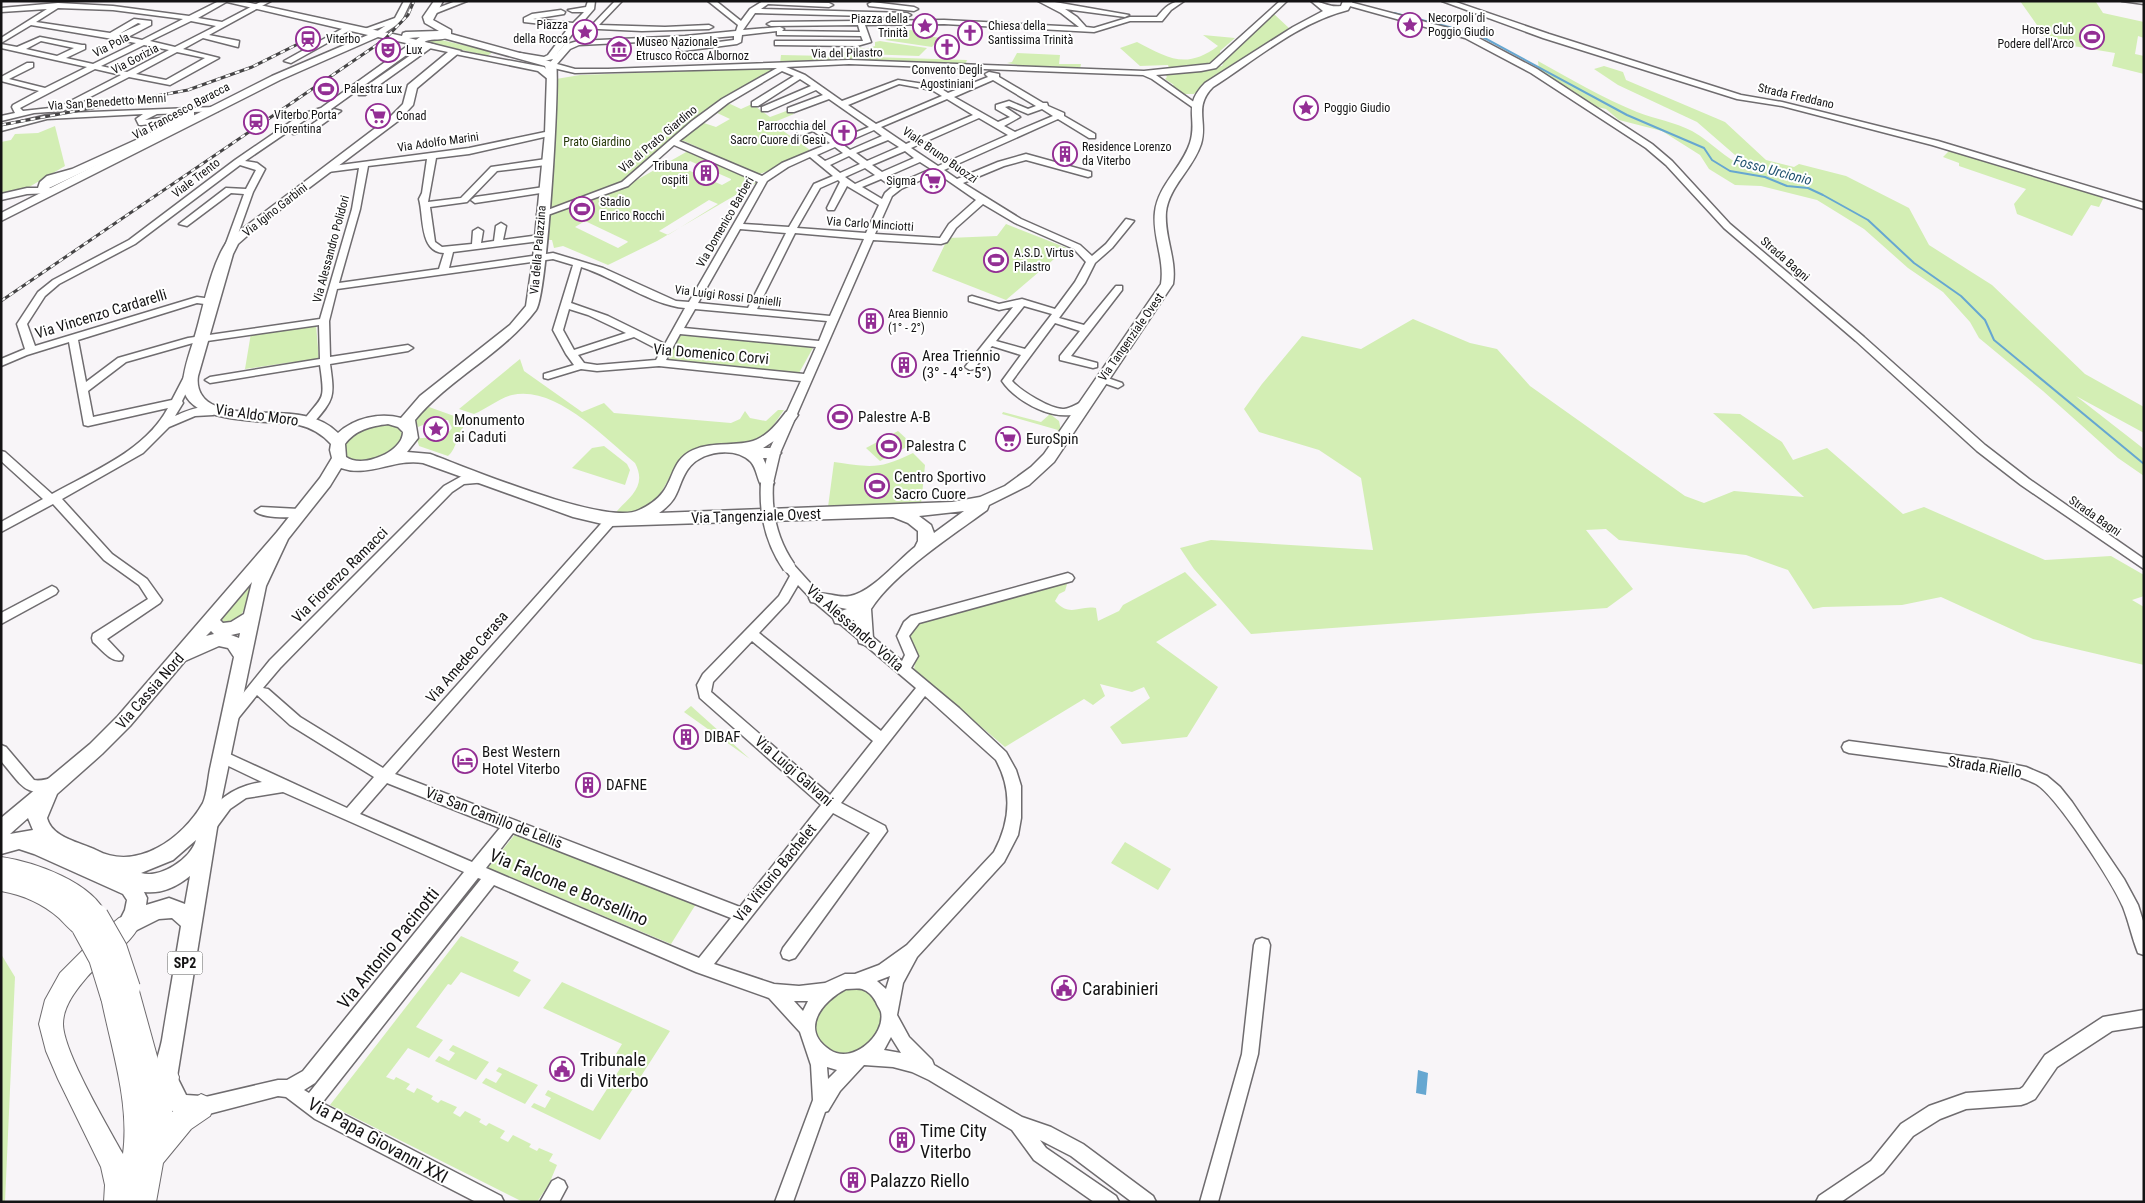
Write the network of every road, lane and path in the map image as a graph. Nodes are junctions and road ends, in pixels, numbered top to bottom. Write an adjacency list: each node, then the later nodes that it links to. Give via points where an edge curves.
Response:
1 (226, 1): 26 (main road); 36 (street, Via Pola)
2 (268, 1): 26 (street, Via Gorizia)
3 (408, 1): 38 (street)
4 (434, 1): 62 (main road)
5 (439, 1): 33 (main road)
6 (464, 1): 33 (street)
7 (564, 1): 29 (street)
8 (618, 1): 47 (street)
9 (711, 1): 49 (street)
10 (910, 1): 24 (street)
11 (1041, 1): 23 (street)
12 (1181, 1): 51 (street, via 1168,8 1160,19 1139,17 1094,30)
13 (1284, 1): 83 (street, Via del Pilastro, via 1213,66)
14 (1445, 1): 149 (street, Strada Freddano, via 1732,94 1935,143)
15 (2125, 1): 17 (street)
16 (768, 2): 18 (street); 30 (street)
17 (2144, 2)
18 (813, 3): 19 (street); 31 (street)
19 (867, 3): 24 (street); 32 (street)
20 (1317, 3): 25 (main road); 52 (main road, via 1310,17)
21 (58, 5): 27 (street); 36 (street); 39 (street)
22 (591, 5): 28 (street); 42 (street)
23 (1053, 5): 35 (street); 51 (street, via 1080,22)
24 (916, 6): 37 (street)
25 (1343, 6): 52 (main road); 241 (street, Strada Bagni, via 1456,31 1481,42 1534,70 1648,146 1669,163 1727,226 1981,448)
26 (256, 8): 46 (street, Via Gorizia); 48 (main road)
27 (1, 10)
28 (572, 10)
29 (561, 11): 41 (street); 41 (street, via 532,16 527,20)
30 (753, 11): 31 (street); 49 (street)
31 (806, 13): 32 (street); 40 (street)
32 (851, 14): 34 (street); 43 (street)
33 (429, 15): 67 (main road, via 428,21 434,25)
34 (894, 15): 37 (street); 45 (street)
35 (1125, 15)
36 (191, 18): 46 (street); 65 (street, Via Pola)
37 (908, 19): 45 (street); 51 (street)
38 (398, 20): 54 (street); 55 (street)
39 (29, 23): 57 (street); 64 (street)
40 (799, 23): 43 (street); 50 (street)
41 (558, 24): 42 (street)
42 (579, 24): 47 (street); 61 (street)
43 (846, 24): 44 (street)
44 (861, 24): 45 (street, via 882,27); 56 (street)
45 (891, 24)
46 (224, 25): 58 (street, Via Gorizia)
47 (595, 25): 53 (street)
48 (350, 28): 54 (main road); 80 (street)
49 (740, 28): 50 (street); 53 (street); 63 (street, via 737,42 682,49 685,38)
50 (780, 29): 56 (street); 78 (street)
51 (1082, 29)
52 (1296, 29): 92 (main road)
53 (671, 30): 63 (street, via 674,33)
54 (363, 31): 55 (main road)
55 (377, 34): 59 (main road); 99 (main road, Via Francesco Baracca, via 287,72)
56 (864, 34): 78 (street, via 867,42)
57 (112, 35): 60 (street); 60 (street, via 137,21 148,23)
58 (203, 36): 69 (street); 72 (street, Via Gorizia)
59 (392, 36): 62 (main road); 62 (main road)
60 (122, 37): 65 (street)
61 (565, 37): 68 (street); 79 (street)
62 (419, 39): 67 (main road, via 436,33); 73 (main road); 113 (street, via 310,129); 126 (street, Viale Trento, via 324,110 305,116)
63 (668, 39): 68 (street)
64 (1, 41)
65 (143, 41): 72 (street); 82 (street, Via Pola)
66 (59, 42): 71 (street, via 40,38); 75 (street); 77 (street, via 82,47)
67 (473, 43): 74 (main road)
68 (578, 43): 79 (street, via 567,47)
69 (235, 45)
70 (1, 46): 71 (street)
71 (18, 50): 75 (street)
72 (176, 50): 84 (street, Via Gorizia); 84 (street, via 216,58 167,82)
73 (454, 51): 76 (street, via 513,63); 87 (street, via 541,69); 131 (main road, Via Igino Garbini, via 412,87 408,105 394,119)
74 (508, 52): 76 (main road); 79 (street, Via del Pilastro)
75 (37, 54): 77 (street)
76 (523, 57): 79 (main road)
77 (60, 58): 82 (street)
78 (779, 59): 79 (street, Via del Pilastro, via 575,71); 83 (street, Via del Pilastro); 85 (street, Viale Bruno Buozzi); 86 (street); 119 (street, Via di Prato Giardino)
79 (553, 60): 87 (main road, Via della Palazzina, via 549,67)
80 (288, 62)
81 (30, 65): 88 (street)
82 (96, 65): 84 (street); 90 (street, Via Pola)
83 (1144, 73): 91 (street, Via del Pilastro)
84 (130, 74): 104 (street, Via Gorizia, via 65,107)
85 (800, 76): 89 (street, Viale Bruno Buozzi); 95 (street)
86 (996, 76): 94 (street, Via Domenico Barberi); 97 (street)
87 (552, 78): 114 (main road, Via della Palazzina)
88 (2, 79): 90 (street)
89 (816, 87): 93 (street, Viale Bruno Buozzi); 100 (street)
90 (47, 91): 104 (street, Via Pola, via 18,105 16,109)
91 (1178, 94): 92 (street, via 1193,97); 98 (street, Via del Pilastro)
92 (1200, 94): 98 (main road)
93 (829, 96): 96 (street, Viale Bruno Buozzi); 102 (street)
94 (948, 96): 96 (street, via 934,88 898,82); 105 (street); 110 (street, Via Domenico Barberi)
95 (755, 104)
96 (842, 104): 110 (street, Viale Bruno Buozzi)
97 (1044, 105): 101 (street); 106 (street)
98 (1194, 107): 203 (main road, Via Tangenziale Ovest, via 1195,145 1162,205 1160,221 1170,269 1167,284)
99 (213, 109): 103 (street); 111 (street, Via San Benedetto Menni, via 60,116); 142 (main road, Via Francesco Baracca)
100 (765, 109)
101 (1034, 109): 108 (street, via 1040,114 1016,124); 108 (street, via 1028,112 1010,102 999,107 1016,117)
102 (791, 110)
103 (195, 112): 103 (street, via 146,124 142,124 140,119 152,114); 133 (street)
104 (20, 114): 107 (street, Via Gorizia)
105 (980, 115): 109 (street); 121 (street)
106 (1061, 115): 117 (street); 118 (street)
107 (1, 119)
108 (1009, 120): 109 (street)
109 (995, 125): 112 (street); 117 (street)
110 (875, 126): 116 (street, Viale Bruno Buozzi); 120 (street, Via Domenico Barberi)
111 (1, 129)
112 (980, 129)
113 (293, 132)
114 (550, 133): 124 (street, Via Adolfo Marini, via 500,146); 127 (main road, Via della Palazzina)
115 (801, 133): 120 (street, via 814,128)
116 (889, 136): 121 (street, Viale Bruno Buozzi); 122 (street)
117 (1015, 136): 132 (street)
118 (1092, 136)
119 (674, 142): 137 (street, via 757,179); 151 (street, Via di Prato Giardino, via 626,184)
120 (836, 143): 122 (street); 123 (street, Via Domenico Barberi)
121 (905, 147): 125 (street, Viale Bruno Buozzi); 129 (street)
122 (850, 153): 128 (street); 129 (street)
123 (811, 154): 128 (street); 137 (street, Via Domenico Barberi)
124 (432, 156): 130 (street, Via Adolfo Marini); 147 (street)
125 (920, 158): 132 (street, Viale Bruno Buozzi); 134 (street)
126 (238, 162): 143 (street, via 261,169); 191 (street, Viale Trento, via 132,242 56,282 40,294 22,324)
127 (546, 162): 141 (main road, Via della Palazzina); 147 (street, via 494,169 464,200)
128 (824, 164): 136 (street)
129 (866, 164): 134 (street); 136 (street)
130 (364, 165): 131 (street, Via Adolfo Marini); 171 (street, Via Alessandro Polidori, via 356,209)
131 (328, 169): 152 (main road, Via Igino Garbini)
132 (939, 170): 138 (street, Viale Bruno Buozzi); 140 (street)
133 (74, 172)
134 (880, 174): 139 (street); 140 (street)
135 (1088, 174): 138 (street, via 1026,157)
136 (841, 178): 139 (street); 150 (street); 160 (street, via 817,186)
137 (764, 179): 158 (street, Via Domenico Barberi)
138 (956, 182): 146 (street, Viale Bruno Buozzi)
139 (855, 187): 148 (street)
140 (898, 187): 148 (street)
141 (544, 190): 145 (street); 151 (main road, Via della Palazzina)
142 (55, 191): 144 (street); 154 (main road, Via Francesco Baracca)
143 (249, 192): 153 (street); 156 (street, via 229,190)
144 (1, 197)
145 (475, 200)
146 (982, 200): 161 (street, Via Carlo Minciotti, via 952,226 944,240 938,242); 168 (street, Viale Bruno Buozzi, via 1010,217 1077,247)
147 (424, 202): 166 (street, via 431,242 440,250)
148 (883, 204): 161 (street)
149 (2144, 206)
150 (830, 208)
151 (542, 214): 162 (main road, Via della Palazzina)
152 (266, 215): 153 (street, via 251,222); 164 (main road, Via Igino Garbini)
153 (240, 217): 164 (street)
154 (1, 218)
155 (1129, 221): 168 (street)
156 (184, 224)
157 (501, 226): 163 (street)
158 (739, 226): 160 (street, Via Carlo Minciotti); 177 (street, Via Domenico Barberi)
159 (478, 231): 165 (street)
160 (791, 231): 161 (street, Via Carlo Minciotti); 178 (street)
161 (870, 236): 180 (street)
162 (540, 238): 163 (street); 167 (main road, Via della Palazzina)
163 (498, 244): 165 (street)
164 (230, 246): 173 (main road, Via Igino Garbini)
165 (476, 247): 166 (street)
166 (450, 250): 170 (street)
167 (539, 258): 169 (street, Via Luigi Rossi Danielli, via 553,256); 170 (street, Via Luigi Rossi Danielli); 207 (main road, Via della Palazzina, via 536,291 525,318)
168 (1091, 262): 179 (street, via 1080,284)
169 (578, 263): 176 (street); 177 (street, Via Luigi Rossi Danielli, via 674,304)
170 (443, 272): 171 (street, Via Luigi Rossi Danielli)
171 (333, 288): 181 (street, Via Alessandro Polidori)
172 (1119, 288): 182 (street)
173 (213, 297): 185 (main road, Via Igino Garbini); 186 (street, Via Vincenzo Cardarelli)
174 (972, 299): 175 (street, via 998,307)
175 (1022, 302): 179 (street); 187 (street)
176 (566, 305): 184 (street, via 580,307); 193 (street, via 558,330)
177 (690, 306): 178 (street, Via Luigi Rossi Danielli); 183 (street, Via Domenico Barberi)
178 (750, 312): 180 (street, Via Luigi Rossi Danielli)
179 (1056, 316): 182 (street); 192 (street)
180 (833, 319): 188 (street)
181 (324, 321): 185 (street); 195 (street, Via Alessandro Polidori)
182 (1085, 329): 197 (street, via 1064,358)
183 (677, 331): 188 (street); 190 (street, Via Domenico Barberi)
184 (633, 334): 190 (street); 193 (street)
185 (201, 338): 201 (main road, Via Igino Garbini); 206 (street, via 122,360)
186 (73, 339): 191 (street, Via Vincenzo Cardarelli); 206 (street)
187 (990, 342): 192 (street); 199 (street)
188 (822, 344): 202 (street)
189 (408, 348): 195 (street)
190 (666, 349): 196 (street, Via Domenico Barberi)
191 (31, 350): 194 (street, Via Vincenzo Cardarelli)
192 (1027, 353): 211 (street, via 1008,378 1008,384)
193 (571, 354): 198 (street)
194 (1, 363)
195 (325, 363): 204 (street); 213 (street, Via Alessandro Polidori, via 328,391 325,403)
196 (659, 363): 198 (street, Via Domenico Corvi, via 597,368); 202 (street, Via Domenico Corvi)
197 (1094, 365)
198 (581, 366): 200 (street, Via Domenico Corvi)
199 (970, 367)
200 (548, 376)
201 (190, 377): 208 (street, Via Igino Garbini); 210 (main road, Via Aldo Moro, via 194,395)
202 (808, 378): 212 (street)
203 (1102, 379): 205 (street); 209 (main road, Via Tangenziale Ovest)
204 (210, 380)
205 (1118, 385)
206 (83, 389): 208 (street, via 88,422)
207 (425, 399): 213 (main road, via 395,412 374,414 342,424); 215 (main road, Via della Palazzina, via 408,419)
208 (178, 403): 214 (street, Via Igino Garbini)
209 (1086, 404): 211 (street); 216 (main road, Via Tangenziale Ovest)
210 (213, 411): 213 (main road, Via Aldo Moro); 214 (street, Via Igino Garbini, via 193,412)
211 (1057, 412): 216 (street)
212 (791, 415): 219 (main road, via 776,434); 220 (street)
213 (307, 422): 217 (main road, Via Aldo Moro, via 327,429)
214 (165, 424): 230 (street, Via Igino Garbini, via 133,455)
215 (408, 427): 217 (main road, via 388,419 374,420 359,425); 218 (main road)
216 (1069, 430): 231 (main road, Via Tangenziale Ovest, via 1034,474)
217 (338, 442): 223 (main road, via 335,451)
218 (408, 443): 222 (main road); 224 (main road)
219 (748, 449): 220 (main road); 228 (main road, via 764,468); 229 (main road, via 712,449 692,458 681,467)
220 (774, 453): 228 (street)
221 (2, 456): 230 (street)
222 (425, 458): 224 (main road, via 412,456); 226 (main road, Via Tangenziale Ovest)
223 (338, 460): 225 (main road); 227 (main road, Via Cassia Nord)
224 (386, 461): 225 (main road)
225 (358, 467): 227 (main road)
226 (486, 479): 236 (main road, Via Tangenziale Ovest, via 578,513); 259 (street, Via Fiorenzo Ramacci, via 462,480 448,489 275,664)
227 (325, 482): 234 (main road, Via Cassia Nord)
228 (767, 483): 243 (street, bridge, via 770,529)
229 (672, 491): 235 (main road, via 674,501 680,507); 237 (main road, via 657,507)
230 (54, 499): 238 (street, Via Igino Garbini); 253 (street, via 108,557 143,582 156,600 98,638)
231 (990, 500): 233 (main road, Via Tangenziale Ovest, via 964,507); 240 (main road)
232 (261, 511): 234 (street)
233 (894, 512): 235 (main road, Via Tangenziale Ovest); 240 (main road, via 924,527 926,540)
234 (299, 513): 239 (main road, Via Cassia Nord)
235 (703, 518): 237 (main road, Via Tangenziale Ovest)
236 (610, 520): 237 (main road, Via Tangenziale Ovest); 264 (street, Via Amedeo Cerasa)
237 (634, 520)
238 (1, 528)
239 (282, 536): 246 (main road, Via Cassia Nord); 248 (main road, Via Cassia Nord / SP2, via 258,586)
240 (920, 554): 247 (main road)
241 (2144, 565)
242 (1068, 578): 255 (street, via 915,620 903,636 912,656)
243 (794, 584): 245 (street); 251 (street, Via Luigi Galvani)
244 (52, 591): 250 (street)
245 (815, 596): 247 (main road); 249 (street, Via Alessandro Volta)
246 (223, 603): 248 (main road, via 214,624 220,630 234,628); 256 (main road, Via Cassia Nord)
247 (856, 606): 249 (main road); 252 (main road)
248 (252, 618): 254 (main road, Via Cassia Nord / SP2)
249 (841, 618): 252 (street, Via Alessandro Volta)
250 (1, 619)
251 (752, 634): 260 (street); 269 (street, Via Luigi Galvani, via 708,678 705,694)
252 (865, 638): 255 (street, Via Alessandro Volta)
253 (117, 656)
254 (244, 660): 256 (main road, via 239,645 215,640 195,649); 259 (main road, Via Cassia Nord / SP2)
255 (903, 669): 257 (street, Via Alessandro Volta)
256 (164, 675): 265 (main road, Via Cassia Nord, via 124,721)
257 (924, 687): 260 (street, Via Vittorio Bachelet); 288 (street, Via Alessandro Volta, via 1000,756 1009,770 1016,800 1011,834 999,857)
258 (263, 693): 264 (street, Via San Camillo de Lellis, via 295,721)
259 (231, 717): 263 (main road, Via Cassia Nord / SP2)
260 (883, 741): 269 (street, Via Vittorio Bachelet)
261 (1849, 746): 287 (street, Strada Riello, via 1992,766 2042,780 2067,806 2119,884 2130,905)
262 (1, 751): 266 (street)
263 (223, 757): 267 (street, Via Falcone e Borsellino); 268 (main road, Via Cassia Nord / SP2)
264 (384, 776): 271 (street, Via Amedeo Cerasa); 272 (street, Via San Camillo de Lellis)
265 (62, 778): 266 (street, via 39,787); 270 (main road, Via Cassia Nord); 274 (main road, via 38,812 38,827)
266 (27, 783): 270 (street, via 28,796)
267 (284, 786): 271 (street, Via Falcone e Borsellino); 275 (street, via 257,788 233,798 218,811)
268 (213, 797): 275 (main road, Via Cassia Nord / SP2); 276 (main road, Via Cassia Nord, via 198,826 174,850 144,863)
269 (831, 805): 281 (street, Via Vittorio Bachelet); 289 (street, Via Luigi Galvani, via 880,831)
270 (22, 812): 273 (main road, Via Cassia Nord)
271 (349, 816): 277 (street, Via Falcone e Borsellino)
272 (511, 824): 277 (street, Via Antonio Pacinotti); 281 (street, Via San Camillo de Lellis)
273 (6, 838): 274 (main road, Via Cassia Nord); 285 (main road, via 37,846 130,888 137,898 135,912)
274 (51, 840): 276 (main road, Via Cassia Nord)
275 (205, 840): 276 (main road, via 186,869 159,884 128,878); 284 (main road, SP2)
276 (108, 865)
277 (476, 870): 279 (street, Via Falcone e Borsellino); 280 (street, Via Antonio Pacinotti)
278 (2, 872): 283 (highway, SP2)
279 (492, 876): 282 (street); 290 (street, Via Falcone e Borsellino)
280 (444, 910): 282 (street); 296 (street, Via Antonio Pacinotti)
281 (741, 915): 290 (street, Via Vittorio Bachelet)
282 (460, 917): 298 (street)
283 (90, 921): 293 (highway, SP2, bridge, via 101,958)
284 (191, 922): 285 (main road, via 185,913 166,907); 303 (main road, SP2)
285 (127, 926): 310 (highway, via 80,967 65,986 50,1025 57,1047 114,1164)
286 (1262, 945): 317 (street, via 1250,1054)
287 (2144, 948)
288 (913, 950): 291 (street, Via Alessandro Volta, via 884,971); 295 (street, Via Alessandro Volta, via 896,980)
289 (789, 953)
290 (702, 967): 294 (street, Via Falcone e Borsellino)
291 (856, 981): 292 (street, via 835,985); 295 (street, via 874,987 887,1002)
292 (826, 991): 294 (street, Via Falcone e Borsellino); 299 (street, via 812,1008)
293 (120, 992): 309 (highway, SP2, via 152,1087); 311 (highway, SP2, via 137,1109 138,1136)
294 (774, 992): 299 (street, Via Falcone e Borsellino)
295 (889, 1016): 301 (street, via 886,1033 880,1043); 302 (street, via 909,1052)
296 (358, 1018): 298 (street); 304 (street, Via Antonio Pacinotti, via 309,1077)
297 (2144, 1018): 318 (street, via 2109,1023 2051,1061 2029,1093 2021,1097 1966,1101 1935,1112 1907,1130 1878,1167)
298 (374, 1026): 305 (street)
299 (808, 1029): 300 (street)
300 (814, 1048): 301 (street, via 838,1062); 307 (street, via 822,1100)
301 (861, 1058): 302 (street, via 893,1059); 307 (street, via 834,1085)
302 (935, 1074): 308 (street)
303 (166, 1077): 306 (main road, via 181,1106); 309 (highway, SP2)
304 (288, 1090): 305 (street, Via Papa Giovanni XXI); 306 (street, via 278,1088)
305 (311, 1104): 313 (street, Via Papa Giovanni XXI, via 321,1113)
306 (201, 1107): 309 (highway, via 182,1120)
307 (818, 1112): 314 (street)
308 (1018, 1124): 315 (street, via 1040,1154); 316 (street, via 1045,1133 1077,1150)
309 (154, 1148): 312 (highway, SP2)
310 (117, 1202)
311 (129, 1202)
312 (143, 1202)
313 (495, 1202)
314 (784, 1202)
315 (1110, 1202)
316 (1147, 1202)
317 (1209, 1202)
318 (1825, 1202)

